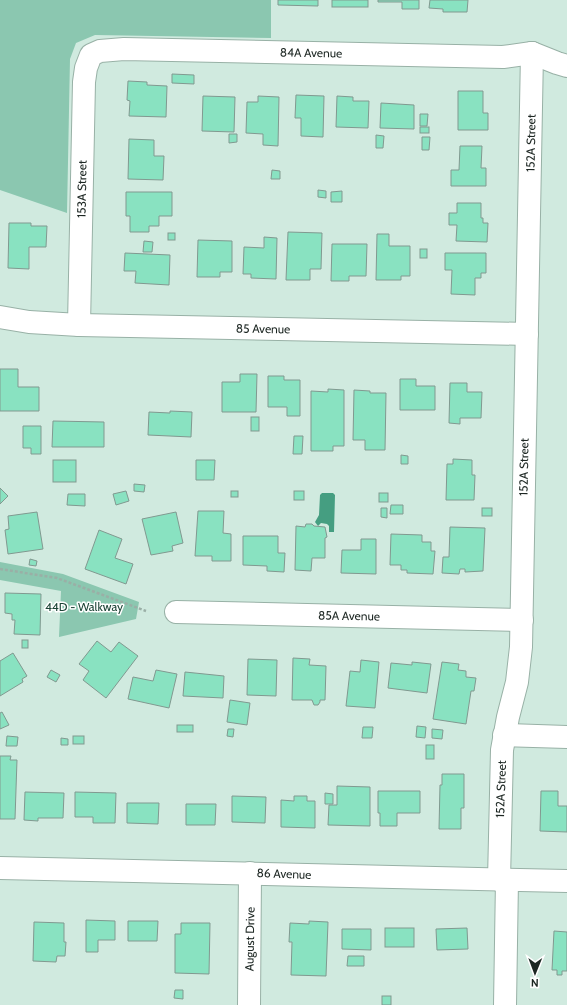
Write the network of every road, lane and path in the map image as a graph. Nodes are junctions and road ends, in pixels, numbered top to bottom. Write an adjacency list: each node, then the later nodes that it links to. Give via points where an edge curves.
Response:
1 (532, 53): 2 (street, 84A Avenue, via 503,57 124,49 100,51); 3 (street); 6 (street, 152A Street)
2 (91, 55): 5 (street, 153A Street, via 84,82)
3 (567, 66)
4 (0, 317): 5 (street, 85 Avenue, via 29,322)
5 (79, 325): 6 (street, 85 Avenue)
6 (527, 334): 10 (street, 152A Street)
7 (0, 569): 8 (path, via 57,578)
8 (146, 611)
9 (176, 612): 10 (street, 85A Avenue)
10 (522, 620): 11 (street, 152A Street, via 520,665)
11 (504, 735): 12 (street); 15 (street, 152A Street, via 501,766)
12 (567, 737)
13 (0, 868): 14 (street, 86 Avenue)
14 (250, 873): 15 (street, 86 Avenue); 17 (street, August Drive)
15 (503, 880): 16 (street, 86 Avenue); 18 (street, 152A Street)
16 (567, 881)
17 (249, 1005)
18 (506, 1005)

